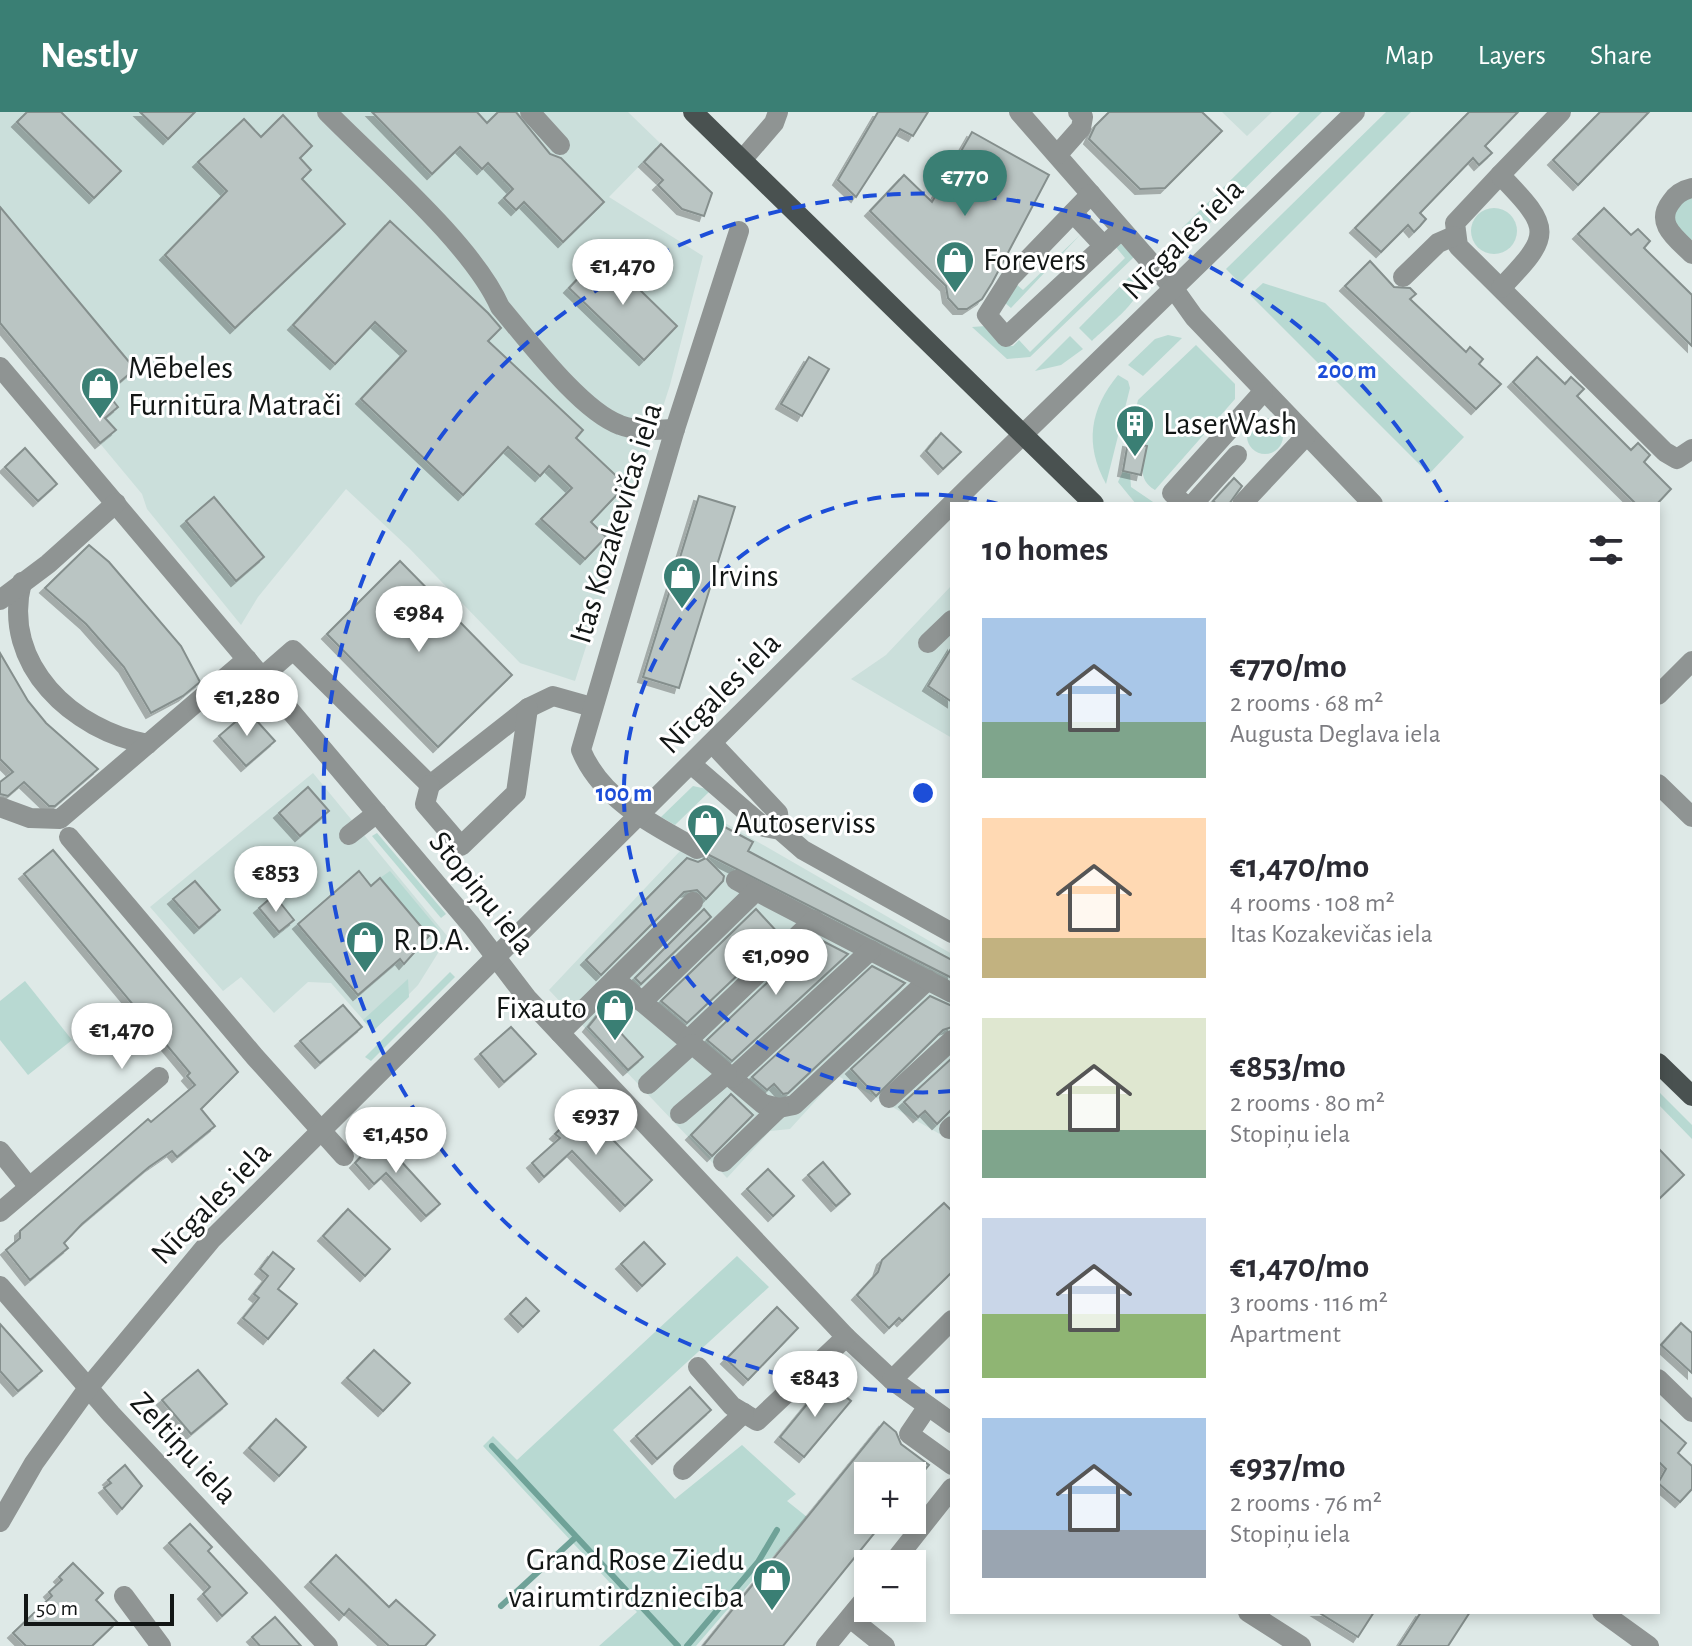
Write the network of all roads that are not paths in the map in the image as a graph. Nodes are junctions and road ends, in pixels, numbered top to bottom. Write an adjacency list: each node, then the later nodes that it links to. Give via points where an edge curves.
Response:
1 (327, 112): 26 (street, via 467,255 500,307 585,400 618,425)
2 (530, 112): 9 (street)
3 (693, 112): 11 (main road)
4 (778, 112): 11 (street)
5 (1019, 112): 10 (street)
6 (1078, 112): 10 (street, via 1081,128)
7 (1355, 112): 23 (street, Nīcgales iela)
8 (1561, 112): 12 (street)
9 (560, 145)
10 (1058, 154): 14 (street)
11 (742, 160): 27 (main road)
12 (1500, 175): 18 (street, via 1455,223); 22 (street, via 1529,204 1541,238)
13 (1692, 188): 20 (street, via 1673,199 1664,217 1666,228)
14 (1091, 194): 15 (street); 16 (street)
15 (1073, 213): 19 (street); 19 (street, via 1011,277 987,315 1006,337)
16 (1121, 230): 19 (street); 23 (street)
17 (739, 231): 26 (street, Itas Kozakevičas iela)
18 (1454, 236): 21 (street, via 1438,243); 22 (street)
19 (1104, 246)
20 (1692, 254)
21 (1403, 277)
22 (1501, 288): 30 (street, via 1665,452 1677,459)
23 (1174, 289): 25 (street); 27 (street, Nīcgales iela)
24 (0, 367): 39 (street, Stopiņu iela)
25 (1263, 392): 28 (street); 29 (street)
26 (675, 429): 51 (street, Itas Kozakevičas iela)
27 (1024, 435): 33 (street, Nīcgales iela); 34 (main road)
28 (1306, 436): 32 (street); 38 (street)
29 (1220, 437): 31 (street); 35 (street, via 1172,493)
30 (1692, 449)
31 (1237, 455): 32 (street); 36 (street)
32 (1261, 480): 37 (street)
33 (956, 502)
34 (1092, 502)
35 (1182, 502)
36 (1195, 502)
37 (1244, 502)
38 (1371, 502)
39 (116, 503): 41 (street); 47 (street, Stopiņu iela)
40 (950, 508): 55 (street, Nīcgales iela)
41 (48, 564): 42 (street); 45 (street, via 29,597)
42 (22, 582): 43 (street); 56 (street, via 15,603 23,645 30,666 50,692 91,726)
43 (0, 600)
44 (950, 622): 46 (street)
45 (33, 627)
46 (928, 643)
47 (247, 659): 49 (street, Stopiņu iela); 53 (street)
48 (1690, 668): 50 (street)
49 (262, 677): 58 (street, via 293,650); 61 (street, Stopiņu iela)
50 (1660, 693)
51 (592, 707): 52 (street, via 553,696); 62 (street, Itas Kozakevičas iela, via 581,750 588,767)
52 (528, 708): 58 (street); 58 (street, via 516,793 461,846 425,804)
53 (173, 723): 54 (street, via 137,732); 56 (street)
54 (112, 724)
55 (712, 743): 57 (street, Nīcgales iela); 64 (street, via 778,813)
56 (148, 744): 60 (street, via 60,819 30,818)
57 (691, 764): 62 (street, Nīcgales iela); 64 (street, via 764,827)
58 (430, 785)
59 (1660, 786): 63 (street)
60 (0, 807)
61 (377, 813): 65 (street); 74 (street, Stopiņu iela)
62 (638, 816): 67 (street, Itas Kozakevičas iela); 74 (street, Nīcgales iela)
63 (1692, 817)
64 (780, 830): 72 (street, via 803,850)
65 (349, 835)
66 (69, 837): 90 (street)
67 (697, 849)
68 (736, 880): 69 (street)
69 (756, 891): 71 (street); 78 (street)
70 (693, 902): 75 (street)
71 (814, 920): 73 (street); 80 (street)
72 (950, 932)
73 (871, 950): 76 (street); 83 (street)
74 (497, 956): 79 (street, Stopiņu iela); 90 (street, Nīcgales iela)
75 (615, 979): 78 (street); 79 (street)
76 (928, 980): 77 (street); 88 (street, via 794,1105)
77 (950, 992)
78 (642, 1002): 80 (street)
79 (560, 1033): 98 (street, Stopiņu iela)
80 (690, 1042): 83 (street); 85 (street)
81 (950, 1042): 87 (street)
82 (1660, 1068): 86 (main road)
83 (730, 1076): 88 (street, via 763,1104); 89 (street)
84 (159, 1077): 94 (street)
85 (648, 1084)
86 (1692, 1096)
87 (889, 1098)
88 (779, 1108): 93 (street)
89 (680, 1114)
90 (322, 1132): 92 (street); 102 (street, Nīcgales iela, via 211,1240)
91 (0, 1151): 94 (street)
92 (344, 1156)
93 (723, 1162)
94 (29, 1187): 95 (street)
95 (0, 1212)
96 (0, 1286): 102 (street, Zeltiņu iela)
97 (950, 1322): 100 (street)
98 (846, 1337): 100 (street, Stopiņu iela); 105 (street, via 757,1421)
99 (698, 1367): 105 (street)
100 (892, 1380): 103 (street, Stopiņu iela)
101 (1660, 1381): 104 (street)
102 (88, 1388): 110 (street, Nīcgales iela); 118 (street, Zeltiņu iela)
103 (928, 1406): 106 (street, Stopiņu iela); 107 (street, via 909,1434)
104 (1692, 1412)
105 (744, 1413): 108 (street)
106 (950, 1422)
107 (950, 1464)
108 (683, 1470)
109 (950, 1491): 111 (street)
110 (0, 1522)
111 (903, 1550)
112 (124, 1596): 117 (street)
113 (854, 1613): 116 (street)
114 (1251, 1614): 121 (street)
115 (1605, 1614): 122 (street)
116 (850, 1618): 119 (street); 120 (street)
117 (161, 1646)
118 (328, 1646)
119 (826, 1646)
120 (885, 1646)
121 (1301, 1646)
122 (1649, 1646)

